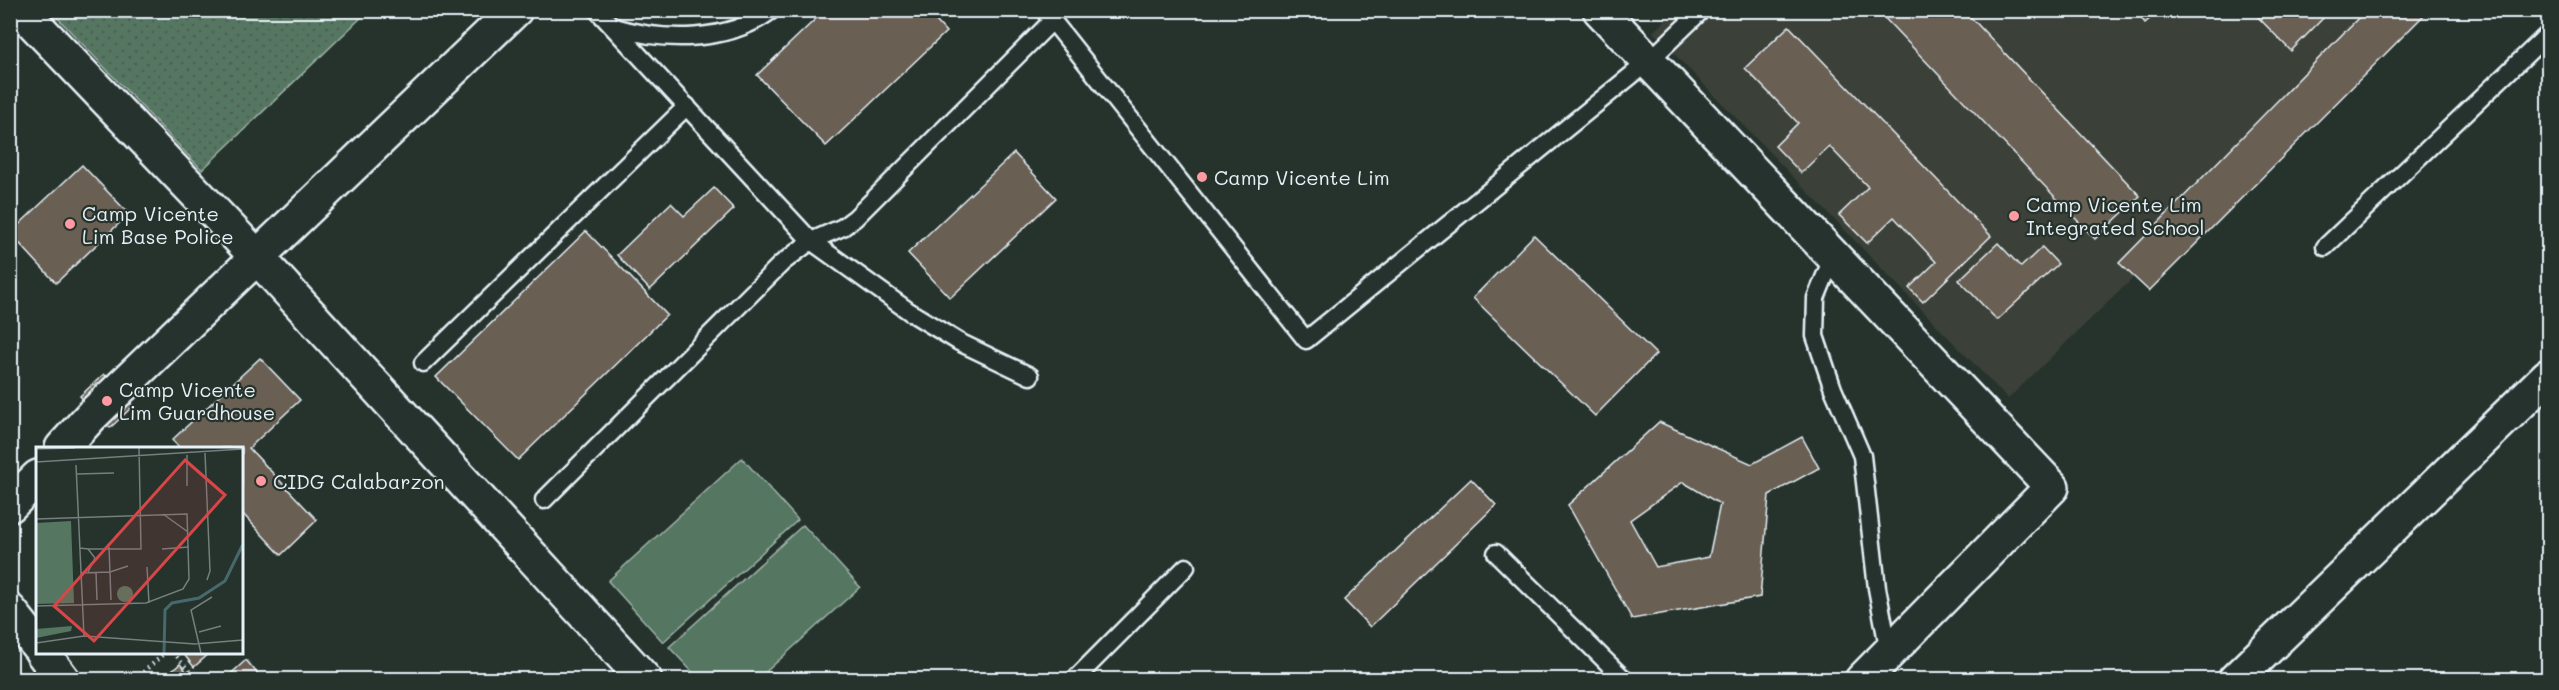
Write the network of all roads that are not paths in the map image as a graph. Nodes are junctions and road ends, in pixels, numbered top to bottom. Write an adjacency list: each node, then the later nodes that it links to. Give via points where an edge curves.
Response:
1 (21, 10): 15 (street)
2 (515, 10): 15 (street)
3 (597, 10): 8 (lane)
4 (772, 10): 8 (lane, via 731,30 698,37 642,35)
5 (1600, 10): 10 (street)
6 (1702, 10): 10 (lane)
7 (1049, 15): 10 (lane, via 1306,340); 12 (lane, via 855,218 843,228)
8 (614, 26): 11 (lane)
9 (2548, 34): 13 (lane)
10 (1649, 62): 14 (street)
11 (687, 106): 12 (lane); 16 (lane)
12 (811, 241): 17 (lane, via 959,342); 21 (lane, via 782,263)
13 (2325, 248)
14 (1833, 256): 27 (lane, via 1815,298 1815,336 1862,456); 27 (street, via 2052,488)
15 (258, 258): 19 (street); 30 (street)
16 (423, 363)
17 (1030, 376)
18 (2548, 376): 34 (street)
19 (63, 447)
20 (36, 479): 22 (street)
21 (544, 500)
22 (10, 505)
23 (1496, 553): 32 (lane)
24 (1186, 567): 31 (lane)
25 (10, 611): 26 (street)
26 (36, 644)
27 (1889, 652): 33 (street)
28 (44, 654): 29 (street)
29 (63, 680)
30 (645, 680)
31 (1074, 680)
32 (1625, 680)
33 (1862, 680)
34 (2235, 680)

